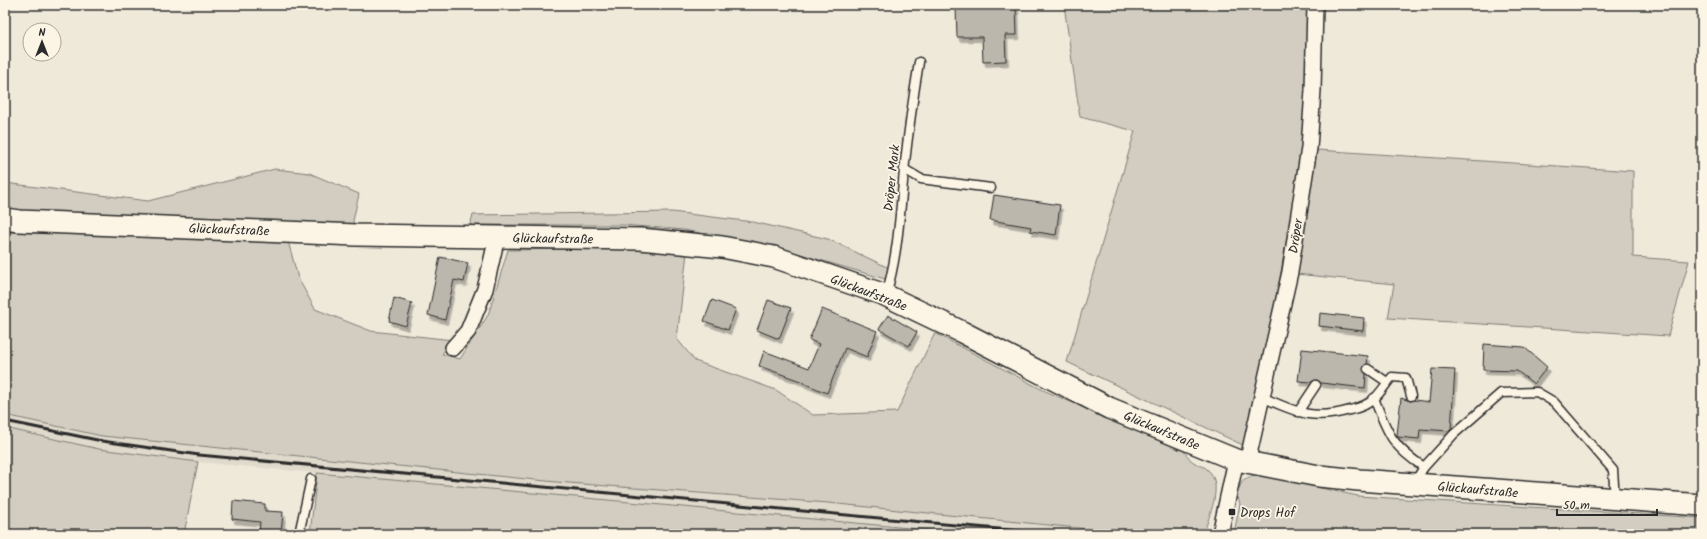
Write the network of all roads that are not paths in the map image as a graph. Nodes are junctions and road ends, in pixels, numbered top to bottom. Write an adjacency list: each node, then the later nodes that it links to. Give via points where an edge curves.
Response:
1 (1315, 5): 13 (street, Dröper, via 1309,148 1290,272)
2 (919, 62): 3 (lane, Dröper Mark)
3 (904, 169): 4 (lane, via 921,179); 7 (lane, Dröper Mark, via 894,260)
4 (991, 188)
5 (5, 219): 6 (main road, Glückaufstraße, via 356,234)
6 (497, 237): 7 (main road, Glückaufstraße, via 640,239 722,247 774,257); 8 (street, via 485,289 468,331)
7 (885, 295): 16 (main road, Glückaufstraße, via 1109,408)
8 (454, 348)
9 (1368, 369): 10 (lane)
10 (1388, 382): 12 (lane, via 1392,377 1406,378); 14 (lane)
11 (1316, 385): 15 (lane)
12 (1411, 396)
13 (1262, 397): 15 (lane); 16 (street, Dröper)
14 (1374, 398): 15 (lane, via 1362,406 1339,413 1321,416); 17 (lane, via 1386,429)
15 (1298, 412)
16 (1242, 462): 17 (main road, Glückaufstraße, via 1319,476); 22 (street, Dröper)
17 (1419, 476): 19 (main road, Glückaufstraße); 19 (lane, via 1454,434 1501,393 1538,392 1554,402 1613,470)
18 (311, 479): 21 (lane)
19 (1614, 500): 20 (main road, Glückaufstraße)
20 (1702, 505)
21 (299, 534)
22 (1220, 534)

